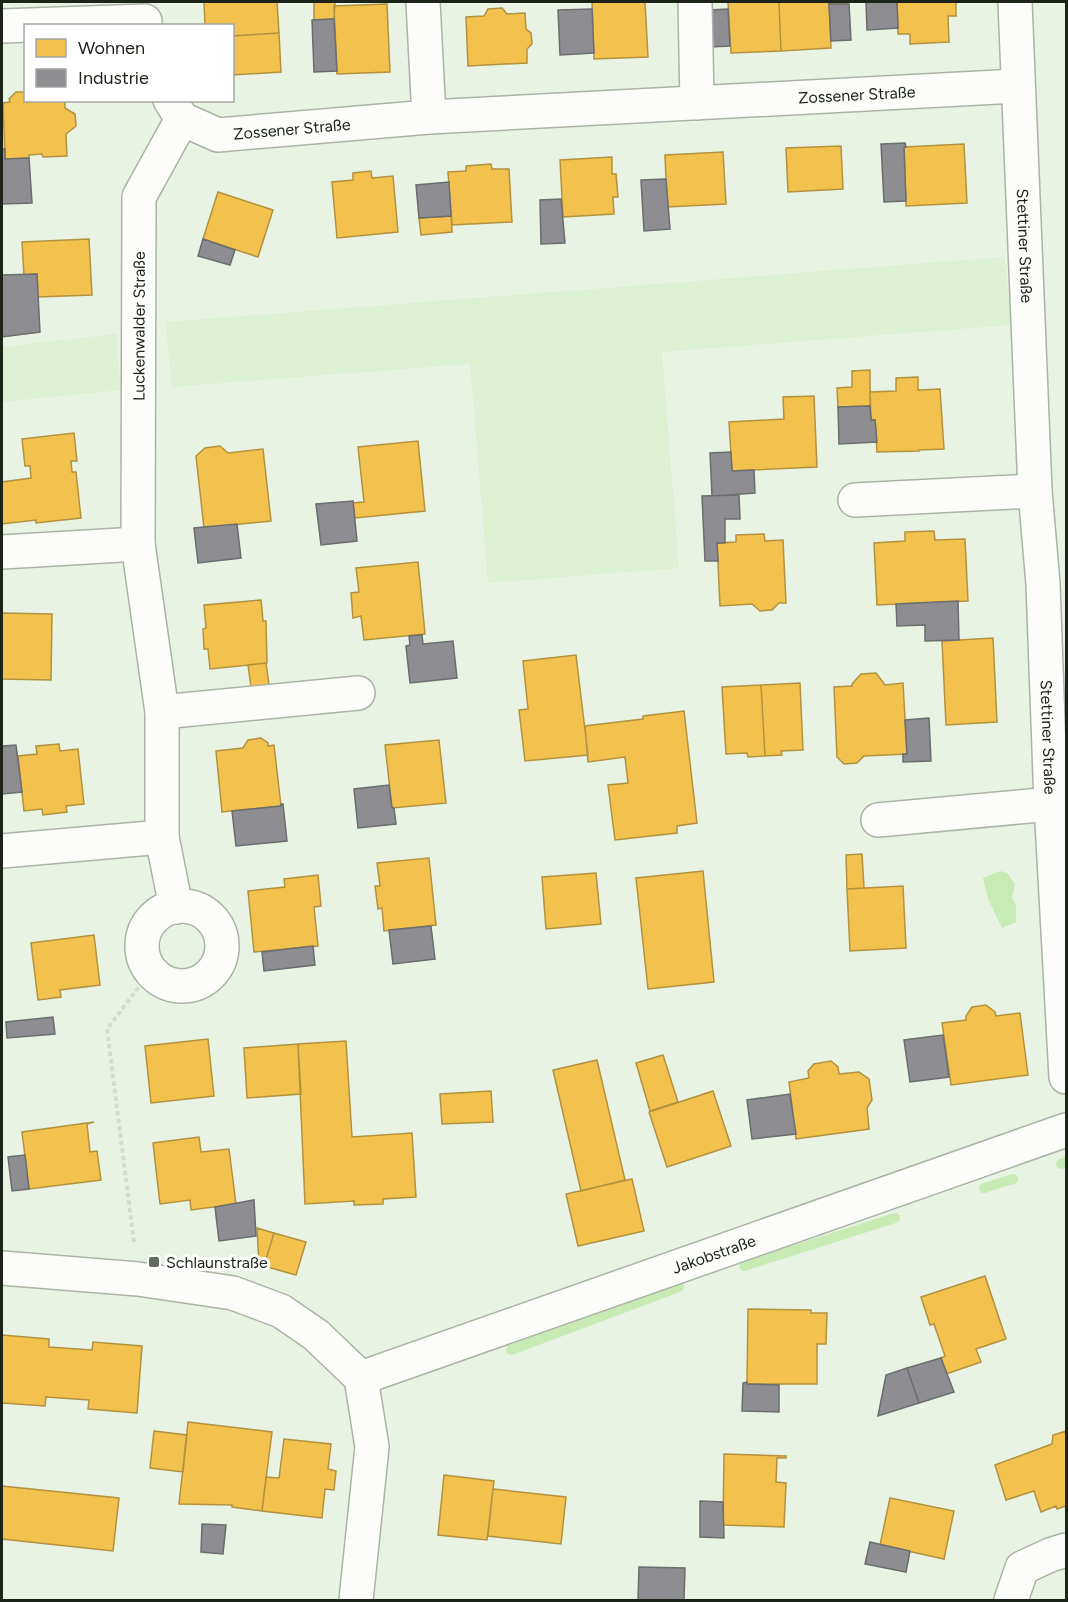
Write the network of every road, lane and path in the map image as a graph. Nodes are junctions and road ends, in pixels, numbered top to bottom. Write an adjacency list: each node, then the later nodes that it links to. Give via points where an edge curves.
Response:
1 (423, 2): 11 (street)
2 (695, 2): 9 (street)
3 (1015, 2): 8 (street, Stettiner Straße)
4 (146, 16): 6 (street)
5 (24, 24): 7 (street)
6 (31, 24)
7 (2, 26)
8 (1017, 86): 9 (street, Zossener Straße); 12 (street, Stettiner Straße)
9 (697, 103): 11 (street, Zossener Straße)
10 (176, 110): 11 (street, Zossener Straße, via 218,135); 14 (street, Luckenwalder Straße, via 139,197)
11 (429, 117)
12 (1035, 491): 13 (street); 16 (street, Stettiner Straße)
13 (855, 500)
14 (138, 544): 15 (street); 18 (street, Luckenwalder Straße)
15 (2, 552)
16 (1055, 582): 19 (street, Stettiner Straße)
17 (358, 693): 18 (street)
18 (162, 712): 21 (street, Luckenwalder Straße)
19 (1051, 804): 20 (street, Stettiner Straße); 25 (street, Stettiner Straße)
20 (878, 820)
21 (162, 837): 22 (street); 23 (street, Luckenwalder Straße)
22 (2, 851)
23 (176, 906): 24 (street, via 152,919 145,931 142,945); 24 (street, via 203,912 214,921 222,947 219,961 212,973 188,986 161,980)
24 (151, 971): 28 (path, via 107,1029)
25 (1066, 1077)
26 (1066, 1130): 29 (street, Jakobstraße)
27 (2, 1268): 28 (street)
28 (138, 1279): 29 (street, via 233,1293 281,1311 316,1335)
29 (361, 1378): 31 (street, via 372,1447)
30 (1066, 1550): 32 (street, via 1022,1568)
31 (356, 1600)
32 (1011, 1600)

